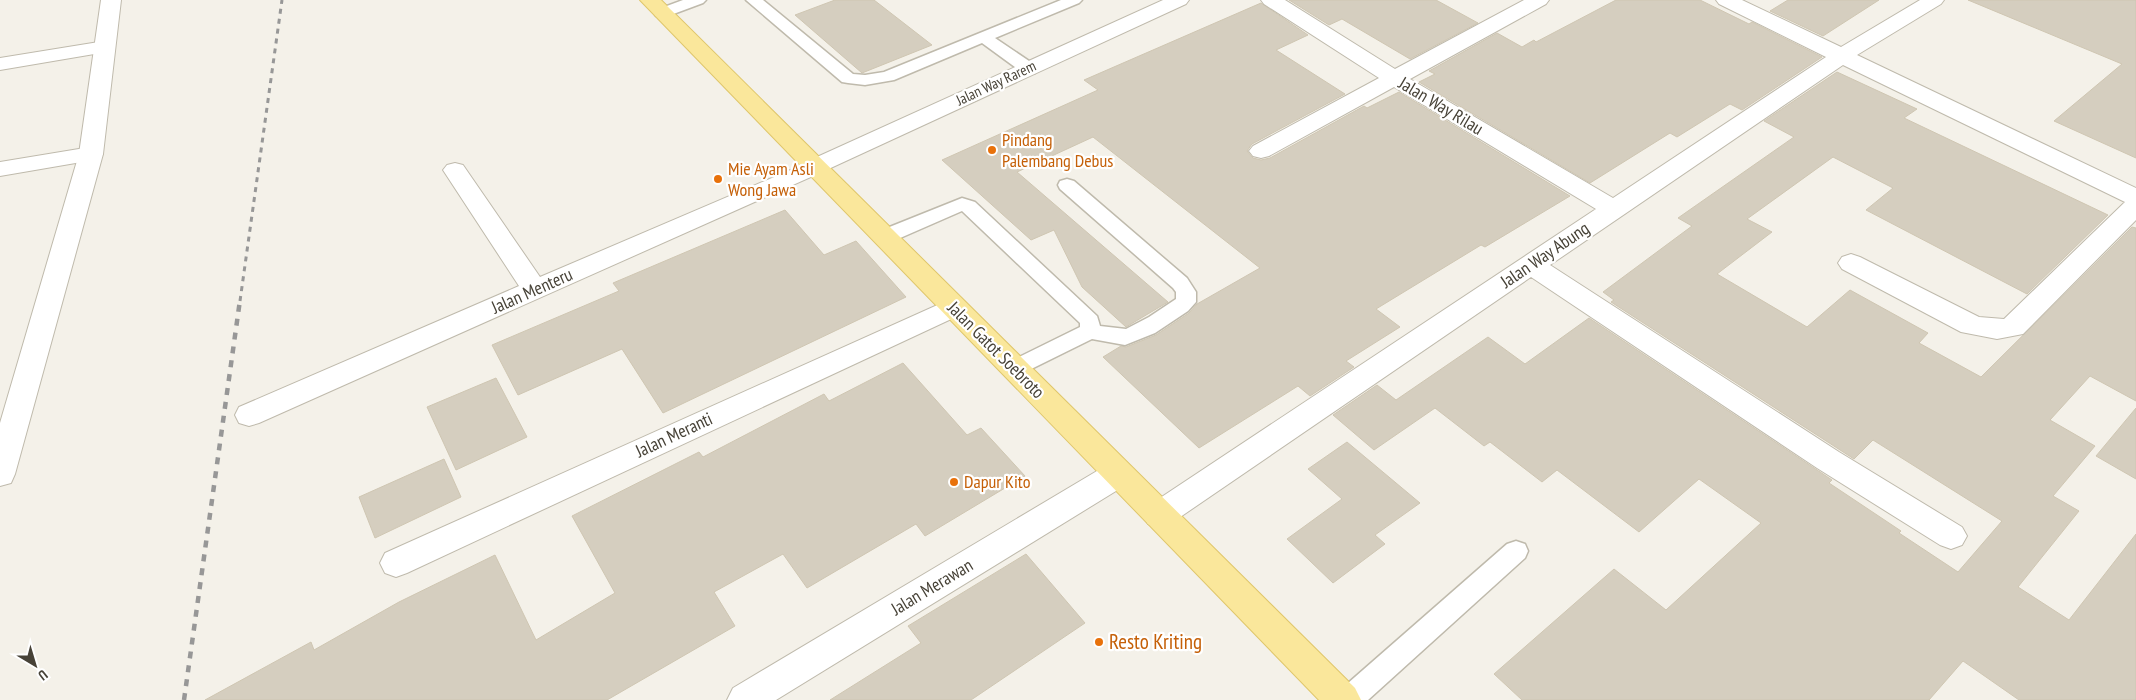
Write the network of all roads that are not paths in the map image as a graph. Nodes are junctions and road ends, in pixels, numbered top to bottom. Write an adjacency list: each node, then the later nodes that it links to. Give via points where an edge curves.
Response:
1 (111, 0): 12 (street)
2 (698, 0): 10 (lane)
3 (754, 0): 11 (lane, via 848,78 865,80 888,76)
4 (1074, 0): 11 (lane)
5 (1179, 0): 15 (street, Jalan Way Rarem)
6 (1271, 0): 16 (street, Jalan Way Rilau)
7 (1539, 0): 16 (street)
8 (1726, 0): 13 (street)
9 (1934, 0): 13 (street, Jalan Way Abung)
10 (656, 7): 19 (main road, Jalan Gatot Soebroto)
11 (983, 37): 15 (lane)
12 (105, 46): 14 (street); 18 (street)
13 (1843, 56): 23 (street); 25 (street, Jalan Way Abung)
14 (0, 64)
15 (1029, 69): 19 (street, Jalan Way Rarem)
16 (1394, 78): 17 (street); 25 (street, Jalan Way Rilau)
17 (1261, 151)
18 (91, 154): 20 (street); 33 (street)
19 (814, 166): 26 (main road, Jalan Gatot Soebroto); 29 (street, Jalan Menteru)
20 (0, 169)
21 (455, 170): 29 (street)
22 (1067, 185): 31 (lane, via 1180,283 1186,292 1186,302 1135,334 1124,337)
23 (2136, 198)
24 (2136, 206): 27 (street, via 2013,327 2001,331 1971,325)
25 (1614, 209): 28 (street, Jalan Way Abung)
26 (884, 237): 30 (main road, Jalan Gatot Soebroto); 31 (lane, via 956,206 968,206 1090,321)
27 (1851, 263)
28 (1531, 265): 37 (street, Jalan Way Abung); 38 (street, via 1828,460)
29 (535, 289): 34 (street, Jalan Menteru)
30 (953, 307): 32 (main road, Jalan Gatot Soebroto); 40 (street, Jalan Meranti)
31 (1090, 331): 32 (lane)
32 (1015, 369): 36 (main road, Jalan Gatot Soebroto)
33 (10, 413): 35 (street)
34 (249, 415)
35 (0, 474)
36 (1118, 474): 37 (main road, Jalan Gatot Soebroto); 41 (street, Jalan Merawan)
37 (1159, 515): 42 (main road, Jalan Gatot Soebroto)
38 (1951, 536)
39 (1516, 550): 43 (lane)
40 (396, 563)
41 (745, 700)
42 (1342, 700)
43 (1349, 700)

